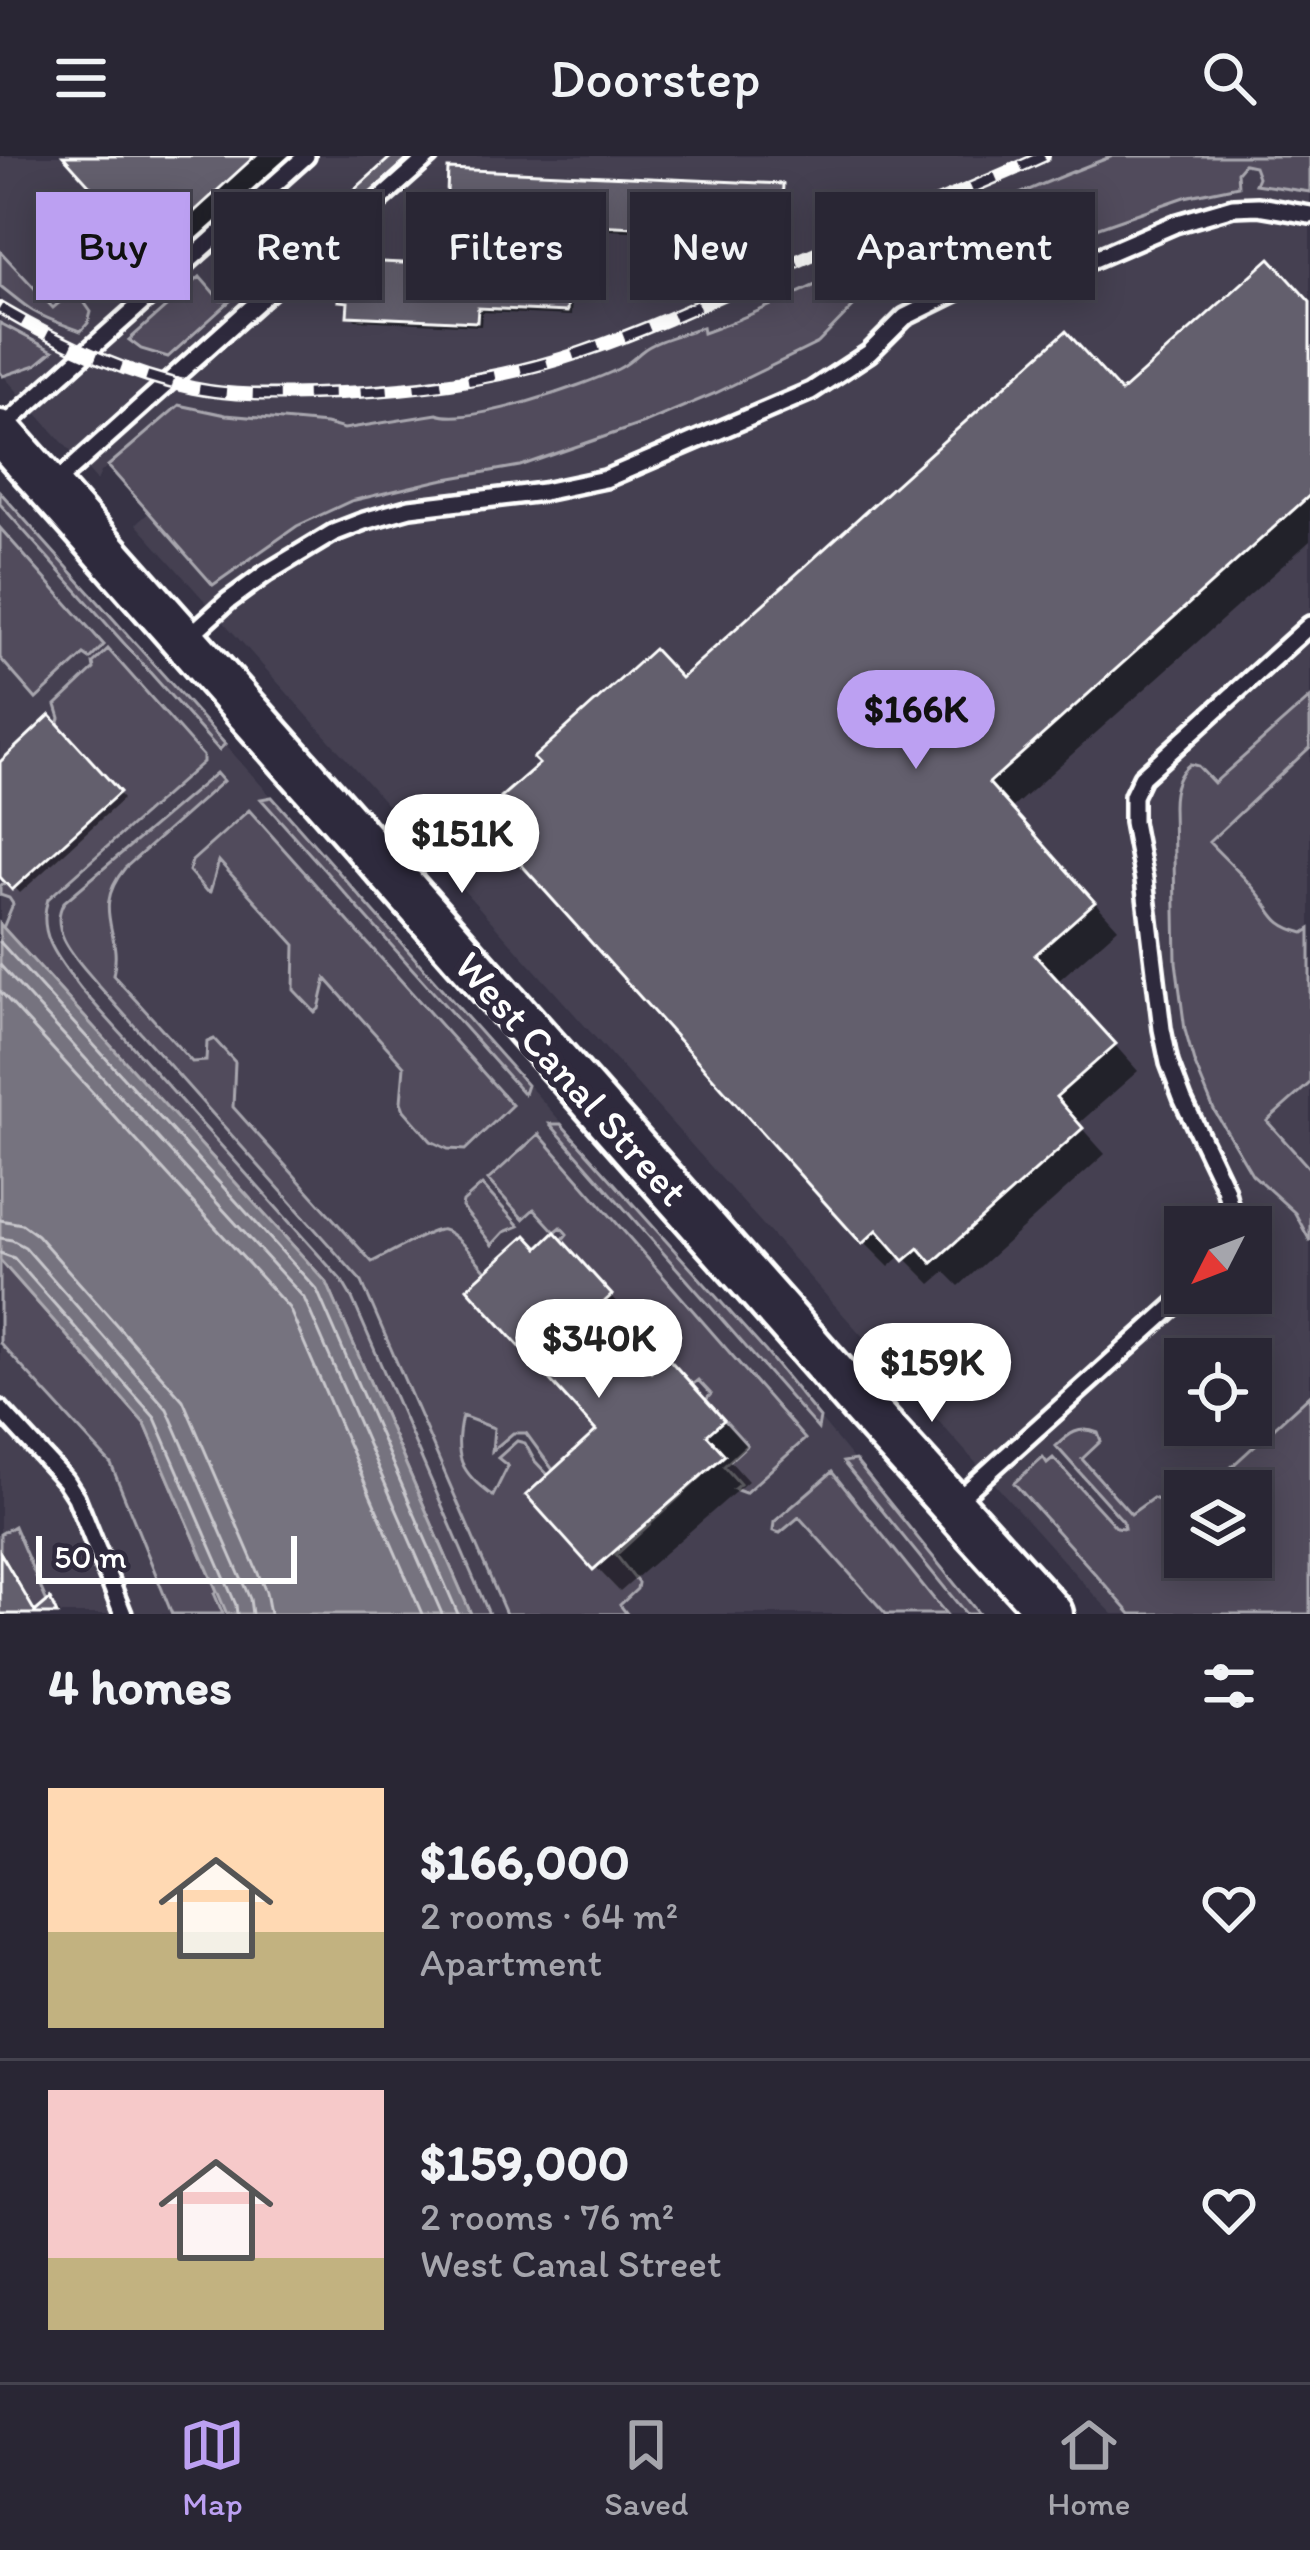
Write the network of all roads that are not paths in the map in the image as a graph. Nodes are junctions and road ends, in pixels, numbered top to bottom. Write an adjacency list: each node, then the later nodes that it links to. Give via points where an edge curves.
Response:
1 (305, 156): 4 (lane)
2 (429, 156): 5 (lane)
3 (1310, 215): 7 (lane, via 1233,207 1073,268 980,280 905,317 812,392 605,479 410,508 333,533 265,574)
4 (0, 431): 5 (street, West Canal Street)
5 (50, 488): 7 (street, West Canal Street)
6 (1310, 625): 8 (lane, via 1142,777 1133,796 1169,1063)
7 (184, 640): 11 (street, West Canal Street)
8 (1230, 1206)
9 (1165, 1314): 11 (lane)
10 (0, 1409): 13 (lane, via 76,1497)
11 (952, 1505): 12 (street, West Canal Street)
12 (982, 1540): 14 (street); 15 (street, West Canal Street)
13 (123, 1614)
14 (1012, 1614)
15 (1052, 1614)

